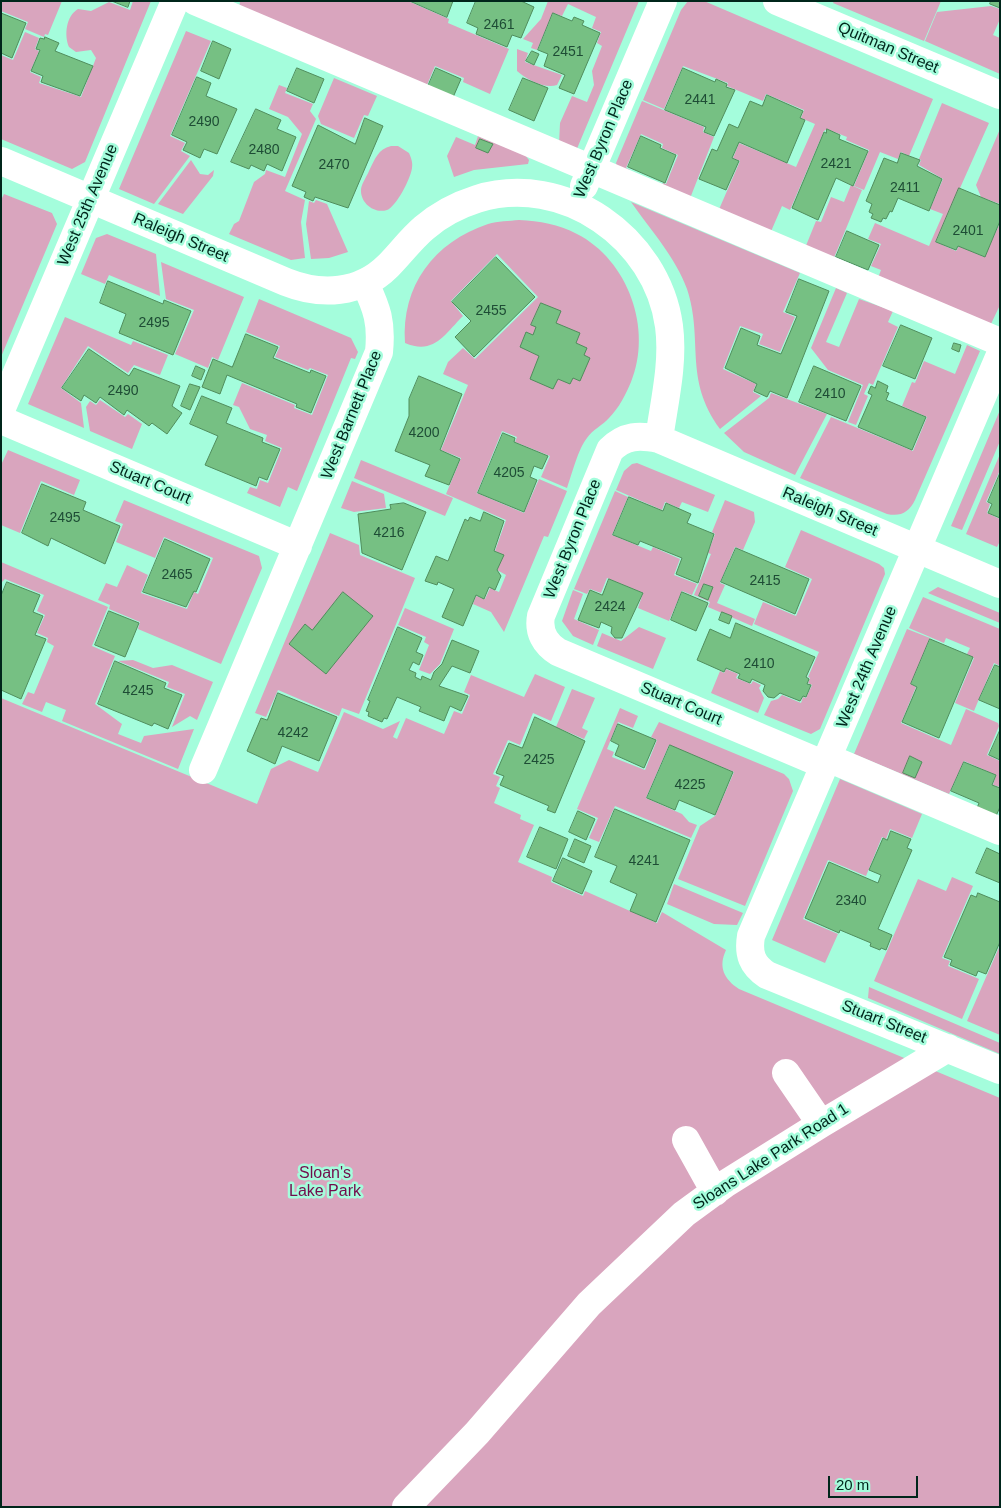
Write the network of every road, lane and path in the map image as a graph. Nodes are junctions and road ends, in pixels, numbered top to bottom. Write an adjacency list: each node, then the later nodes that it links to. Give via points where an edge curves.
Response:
1 (175, 1): 8 (street, West 25th Avenue)
2 (195, 1): 7 (street)
3 (663, 1): 7 (street, West Byron Place)
4 (777, 1): 5 (street, Quitman Street)
5 (1000, 96)
6 (1, 161): 8 (street, Raleigh Street)
7 (591, 170): 9 (street, West Byron Place); 11 (street)
8 (90, 199): 10 (street, Raleigh Street, via 298,287 325,292); 13 (street, West 25th Avenue)
9 (576, 204): 10 (street, via 540,194 522,193 477,199 448,211 423,228 387,267); 14 (street, West Byron Place, via 612,226 630,244 646,265 659,292 669,326 670,364)
10 (365, 283): 15 (street, West Barnett Place, via 380,322 379,352)
11 (1000, 342)
12 (1000, 355): 16 (street, West 24th Avenue)
13 (2, 410): 15 (street, Stuart Court)
14 (660, 439): 16 (street, Raleigh Street); 18 (street, West Byron Place, via 629,437 610,450 541,616)
15 (298, 546): 20 (street, West Barnett Place)
16 (917, 549): 17 (street, Raleigh Street); 19 (street, West 24th Avenue)
17 (1000, 584)
18 (543, 637): 19 (street, Stuart Court, via 558,652)
19 (826, 761): 21 (street, Stuart Court); 22 (street, West 24th Avenue, via 751,936 750,954 754,963)
20 (203, 770)
21 (1000, 831)
22 (768, 975): 23 (street, Stuart Street)
23 (948, 1048): 24 (street, Stuart Street); 26 (street, Sloans Lake Park Road 1)
24 (1000, 1070)
25 (786, 1073): 26 (street)
26 (821, 1124): 28 (street, Sloans Lake Park Road 1)
27 (686, 1140): 28 (street)
28 (715, 1192): 29 (street, Sloans Lake Park Road 1, via 684,1214 589,1304 478,1433)
29 (406, 1507)

